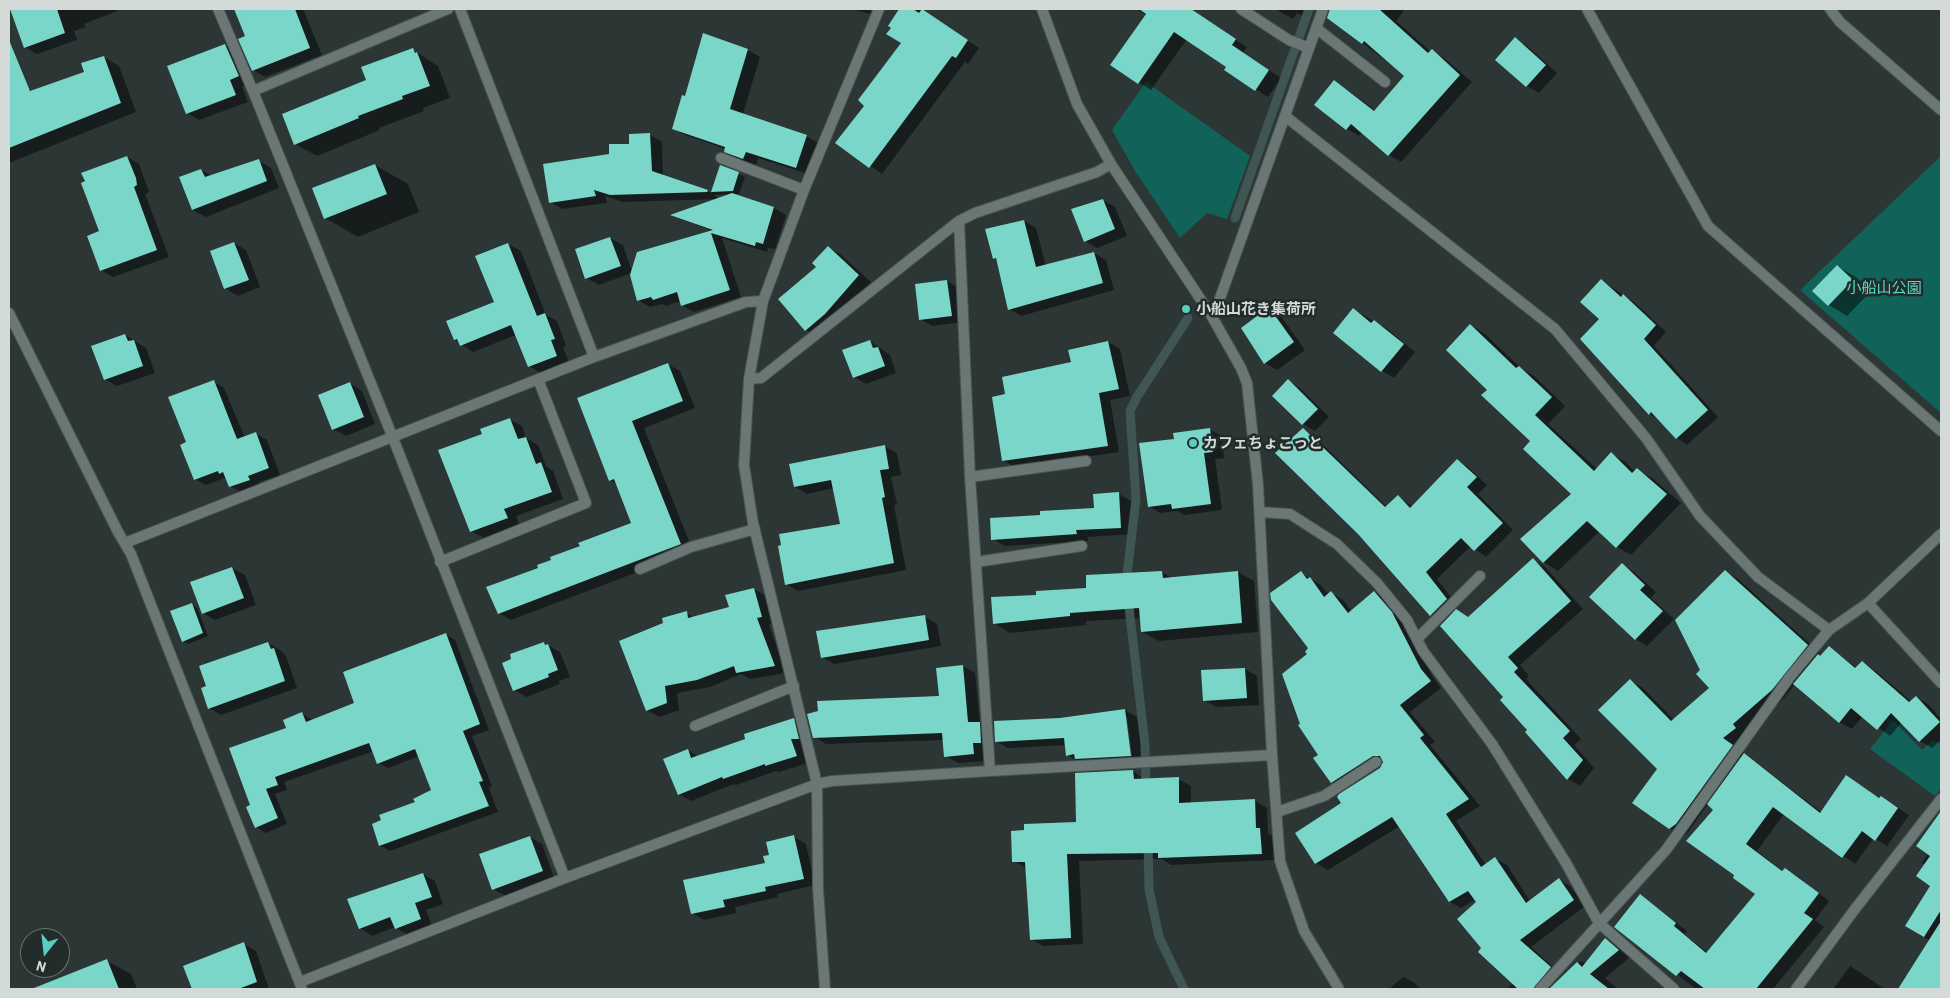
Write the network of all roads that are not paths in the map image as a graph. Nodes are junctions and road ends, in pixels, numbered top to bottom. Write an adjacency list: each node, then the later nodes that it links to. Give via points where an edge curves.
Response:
1 (218, 9): 13 (street)
2 (448, 9): 13 (street)
3 (460, 9): 23 (street)
4 (879, 9): 18 (street)
5 (1042, 9): 17 (street, via 1077,104)
6 (1241, 9): 11 (street, via 1289,40)
7 (1324, 9): 10 (street)
8 (1587, 9): 26 (street, via 1708,226)
9 (1830, 9): 14 (street, via 1840,22)
10 (1316, 28): 11 (street); 12 (street)
11 (1309, 48): 15 (street)
12 (1385, 82)
13 (254, 91): 27 (street)
14 (1941, 110)
15 (1285, 116): 22 (street, via 1219,301); 40 (street, via 1555,329 1646,438 1700,516 1758,577)
16 (721, 158): 18 (street)
17 (1111, 164): 19 (street, via 1097,172); 22 (street)
18 (804, 190): 20 (street)
19 (959, 221): 25 (street, via 761,378); 29 (street)
20 (763, 301): 23 (street, via 746,302); 25 (street)
21 (9, 314): 33 (street)
22 (1211, 315): 30 (street, via 1247,383)
23 (594, 358): 24 (street)
24 (538, 379): 27 (street); 35 (street, via 586,503)
25 (749, 379): 31 (street, via 744,465)
26 (1941, 431)
27 (393, 438): 33 (street); 35 (street)
28 (1086, 461): 29 (street)
29 (970, 477): 36 (street)
30 (1260, 512): 41 (street, via 1290,514 1337,544 1377,583 1407,620); 45 (street)
31 (755, 529): 37 (street, via 691,547); 43 (street)
32 (1941, 534): 39 (street)
33 (125, 543): 53 (street)
34 (1082, 546): 36 (street)
35 (440, 562): 51 (street)
36 (976, 562): 47 (street)
37 (640, 570)
38 (1480, 576): 41 (street)
39 (1868, 603): 40 (street); 42 (street)
40 (1830, 630): 52 (street, via 1789,678 1666,850)
41 (1417, 639): 52 (street, via 1492,744)
42 (1941, 684)
43 (794, 686): 44 (street); 48 (street)
44 (695, 726)
45 (1272, 755): 47 (street); 50 (street)
46 (1376, 762): 50 (street, via 1324,796)
47 (990, 771): 48 (street)
48 (817, 784): 51 (street); 54 (street, via 818,889)
49 (1941, 799): 58 (street)
50 (1277, 812): 55 (street, via 1280,861 1304,931)
51 (565, 878): 53 (street)
52 (1599, 923): 56 (street); 57 (street)
53 (301, 986)
54 (825, 989)
55 (1339, 989)
56 (1540, 989)
57 (1674, 989)
58 (1796, 989)

